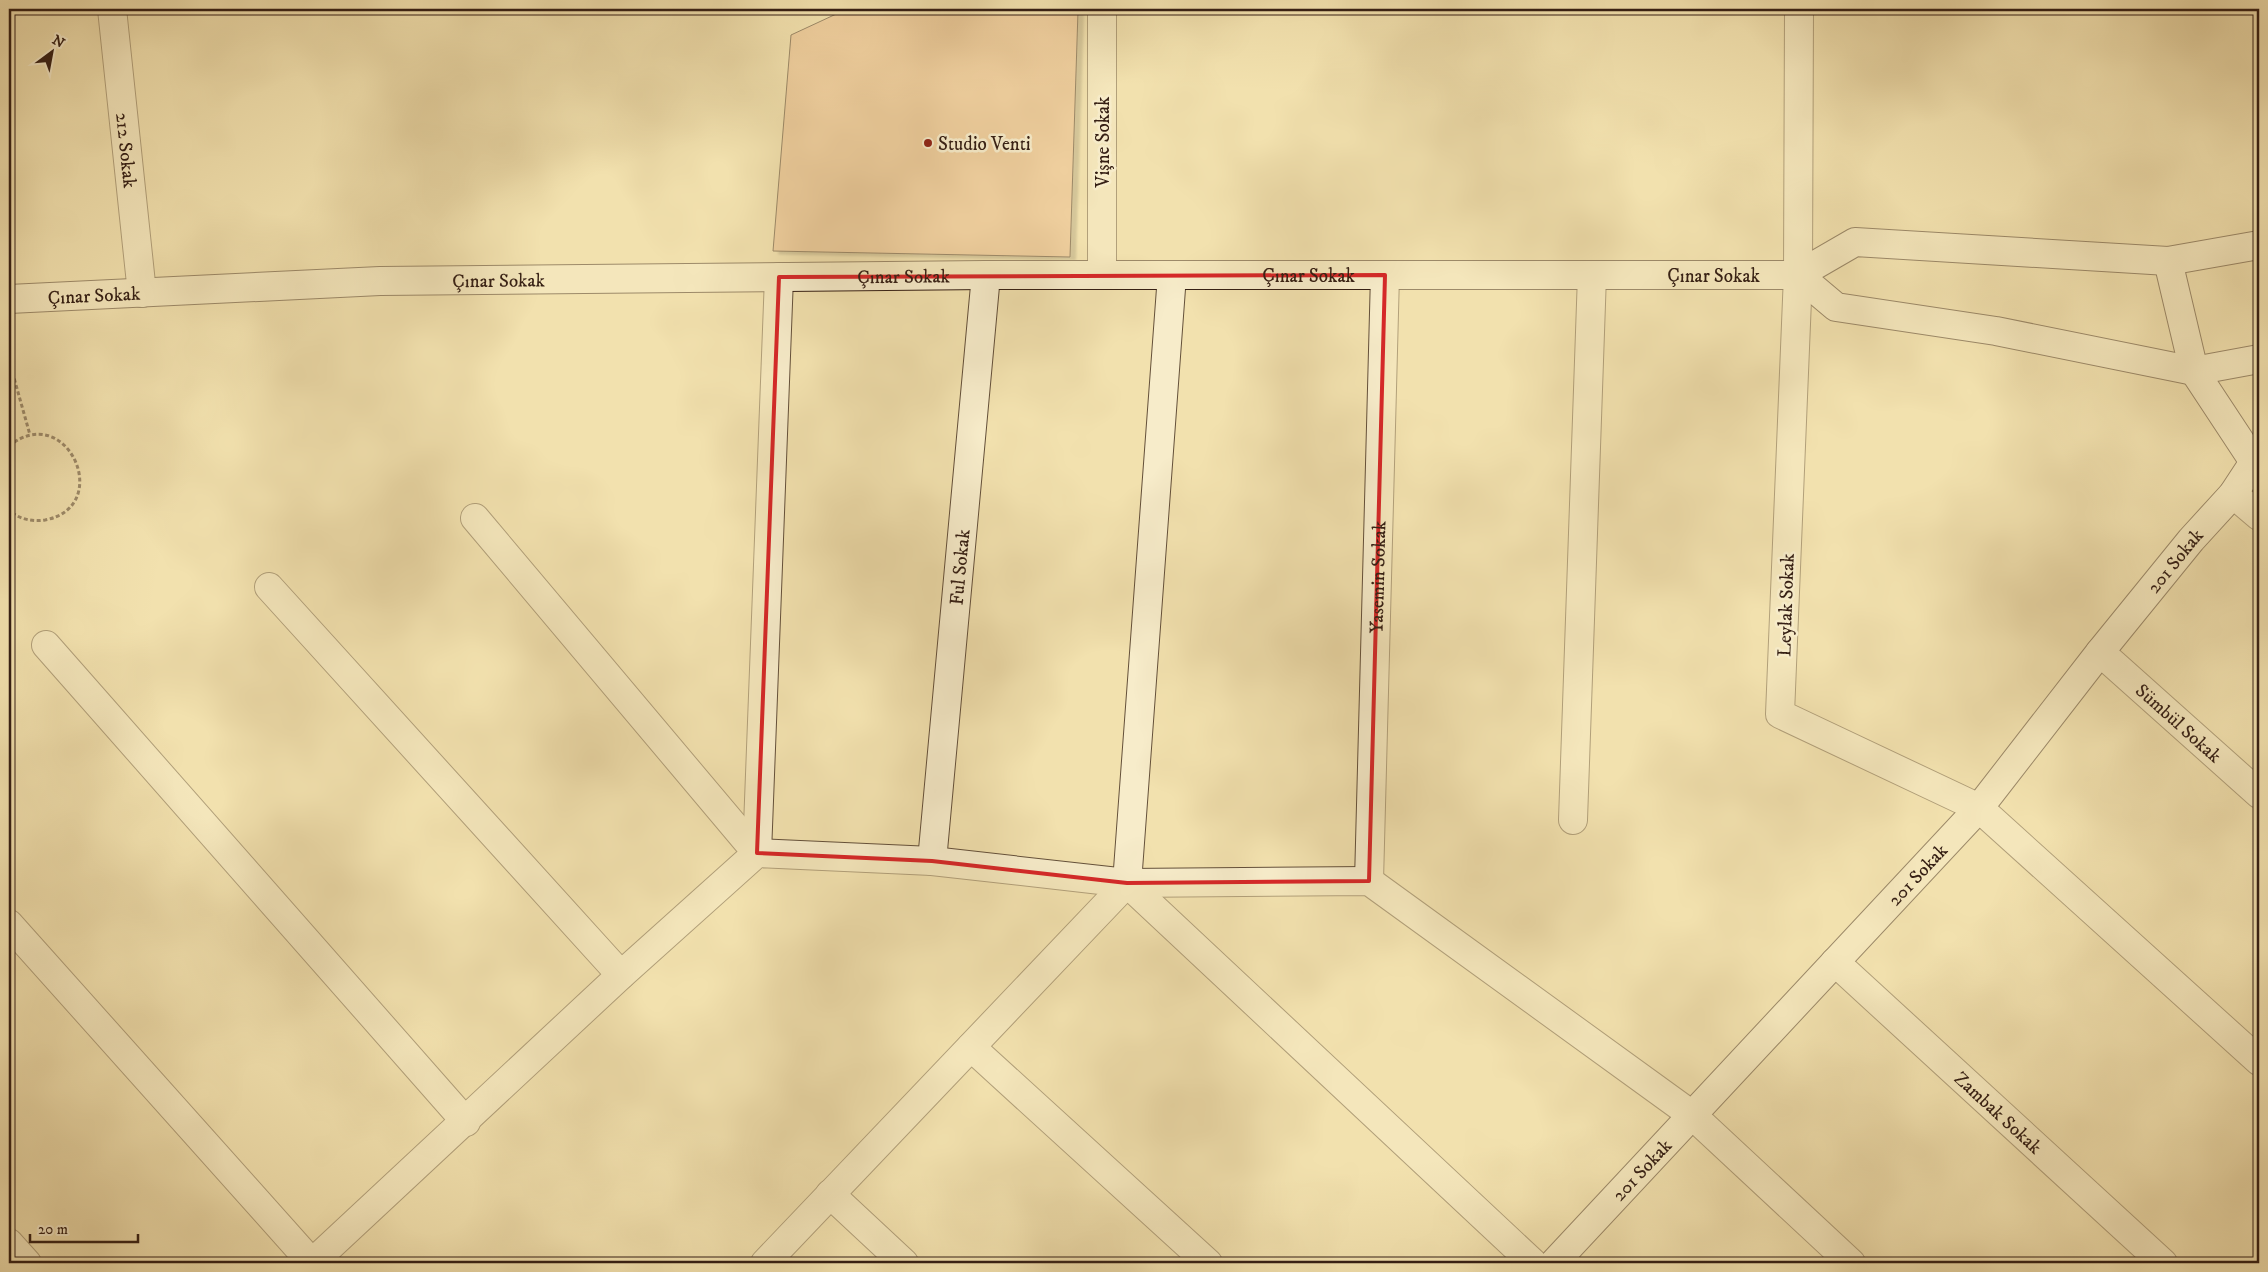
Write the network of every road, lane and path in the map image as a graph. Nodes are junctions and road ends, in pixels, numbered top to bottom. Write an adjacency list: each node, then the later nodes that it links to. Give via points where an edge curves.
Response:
1 (112, 9): 13 (street, 212 Sokak)
2 (1102, 9): 7 (street, Vişne Sokak)
3 (1800, 9): 11 (street)
4 (2259, 245): 5 (street)
5 (2168, 261): 11 (street, via 1855,242); 17 (street)
6 (986, 275): 7 (street, Çınar Sokak); 12 (street, Çınar Sokak); 32 (street, Ful Sokak)
7 (1102, 275): 8 (street, Çınar Sokak)
8 (1172, 275): 9 (street, Çınar Sokak); 34 (street)
9 (1385, 275): 10 (street, Çınar Sokak); 33 (street, Yasemin Sokak)
10 (1592, 275): 11 (street, Çınar Sokak); 30 (street)
11 (1798, 275): 17 (street, via 1836,308 1996,331); 29 (street, Leylak Sokak, via 1780,714)
12 (780, 277): 13 (street, Çınar Sokak, via 380,281); 31 (street)
13 (142, 293): 14 (street, Çınar Sokak)
14 (9, 299)
15 (2259, 359): 17 (street)
16 (9, 360): 18 (path)
17 (2194, 371): 20 (street)
18 (30, 435): 19 (path); 22 (path, via 45,435 59,440 70,450 81,475 79,489 65,512 53,518 26,520)
19 (9, 446)
20 (2257, 455): 21 (street, 201 Sokak)
21 (2233, 494): 23 (street); 27 (street, 201 Sokak, via 2191,540)
22 (9, 510)
23 (2259, 516)
24 (475, 518): 31 (street)
25 (269, 587): 37 (street)
26 (46, 645): 41 (street)
27 (2100, 652): 28 (street, Sümbül Sokak); 29 (street, 201 Sokak)
28 (2259, 794)
29 (1979, 808): 36 (street, 201 Sokak); 39 (street)
30 (1573, 820)
31 (757, 853): 32 (street); 37 (street)
32 (932, 861): 34 (street)
33 (1369, 881): 34 (street); 40 (street)
34 (1127, 883): 38 (street); 49 (street)
35 (9, 924): 45 (street)
36 (1835, 962): 40 (street, 201 Sokak); 52 (street, Zambak Sokak)
37 (622, 975): 41 (street)
38 (971, 1047): 42 (street); 48 (street)
39 (2259, 1061)
40 (1692, 1115): 50 (street, 201 Sokak); 51 (street)
41 (466, 1122): 45 (street)
42 (830, 1194): 46 (street); 47 (street)
43 (9, 1243): 44 (street)
44 (27, 1263)
45 (312, 1263)
46 (765, 1263)
47 (904, 1263)
48 (1208, 1263)
49 (1533, 1263)
50 (1554, 1263)
51 (1851, 1263)
52 (2163, 1263)

